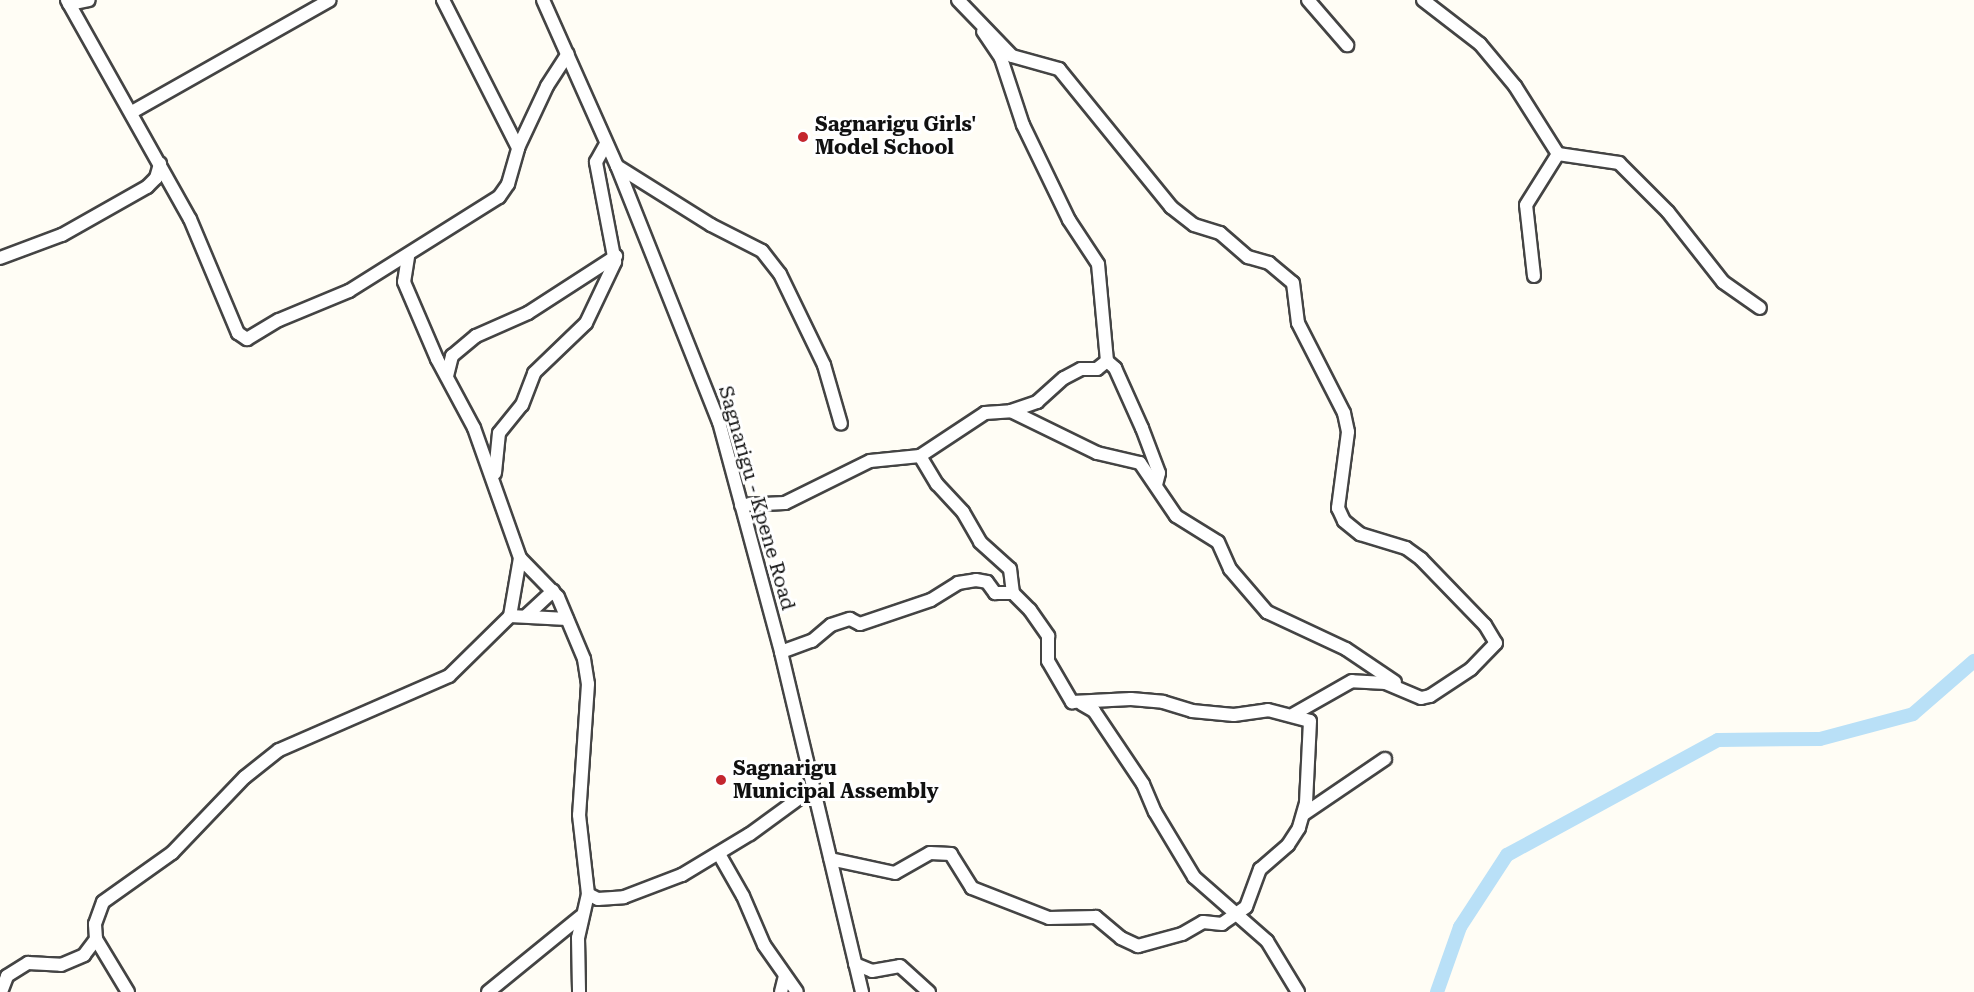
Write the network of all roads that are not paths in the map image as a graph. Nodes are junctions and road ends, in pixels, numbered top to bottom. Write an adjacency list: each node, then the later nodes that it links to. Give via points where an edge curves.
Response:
1 (88, 0): 8 (street)
2 (330, 0): 12 (street)
3 (443, 0): 14 (street)
4 (543, 0): 11 (street, Sagnarigu - Kpene Road)
5 (958, 0): 9 (street)
6 (1308, 0): 10 (street)
7 (1423, 0): 15 (street, via 1480,44 1515,86)
8 (68, 2): 12 (street)
9 (981, 27): 23 (street, via 1001,58 1023,125 1068,220 1098,264); 38 (street, via 1012,56 1059,69 1171,207 1185,218 1220,233 1248,257 1269,263 1293,283 1298,323 1344,413 1348,432 1338,508 1344,521 1360,534 1406,548 1421,559 1485,625 1496,643 1471,669 1430,696 1421,698)
10 (1347, 45)
11 (568, 54): 13 (street, Sagnarigu - Kpene Road); 14 (street, via 547,86)
12 (132, 112): 16 (street)
13 (606, 144): 17 (street, Sagnarigu - Kpene Road); 18 (street, via 596,162)
14 (519, 148): 19 (street, via 508,184 499,197)
15 (1558, 154): 21 (street, via 1526,205); 22 (street, via 1619,163 1668,212 1723,282)
16 (160, 164): 19 (street, via 190,219 242,338 350,291); 20 (street, via 156,178 147,187 62,235)
17 (617, 166): 26 (street, via 711,225 762,251 780,274 824,365); 30 (street, Sagnarigu - Kpene Road, via 719,422)
18 (616, 256): 24 (street, via 528,313 476,336 452,356); 28 (street, via 586,323 534,373 522,405 499,433)
19 (408, 257): 24 (street, via 404,282)
20 (0, 258)
21 (1534, 276)
22 (1760, 308)
23 (1107, 361): 25 (street, via 1097,369 1081,369 1037,402); 29 (street, via 1142,428 1159,473)
24 (447, 376): 28 (street)
25 (1011, 411): 27 (street, via 985,413); 29 (street, via 1097,453 1140,464)
26 (842, 424)
27 (920, 456): 30 (street, via 870,461 785,503); 33 (street, via 937,484 963,512 980,542 1010,568)
28 (495, 480): 31 (street)
29 (1156, 485): 38 (street, via 1176,516 1218,542 1230,569 1267,612 1346,649)
30 (741, 506): 37 (street, Sagnarigu - Kpene Road)
31 (520, 558): 32 (street); 34 (street)
32 (553, 591): 35 (street); 36 (street)
33 (1013, 593): 37 (street, via 995,593 987,582 976,580 958,583 931,600 860,624 850,619 831,625 812,641); 39 (street, via 1048,636 1048,661 1066,694 1072,702)
34 (510, 616): 35 (street); 49 (street, via 468,660 440,681 279,750 245,777 172,853 103,902 95,924)
35 (526, 616): 36 (street)
36 (567, 619): 46 (street, via 584,659 588,684 579,815)
37 (782, 652): 42 (street, Sagnarigu - Kpene Road)
38 (1401, 686): 40 (street, via 1352,681)
39 (1082, 704): 40 (street, via 1131,699 1163,702 1192,711 1253,714 1268,710); 47 (street, via 1094,711 1143,784 1182,861)
40 (1294, 714): 43 (street, via 1310,721 1312,728)
41 (1385, 759): 43 (street)
42 (813, 788): 44 (street); 45 (street, Sagnarigu - Kpene Road)
43 (1304, 814): 47 (street, via 1293,839 1260,869 1246,907)
44 (719, 854): 46 (street, via 643,892 598,899); 51 (street, via 764,945)
45 (830, 859): 47 (street, via 895,873 930,853 951,854 972,888 1049,918 1096,917 1121,938 1138,946 1182,934 1203,922 1222,924); 50 (street, Sagnarigu - Kpene Road)
46 (588, 894): 48 (street)
47 (1236, 915): 60 (street, via 1267,941)
48 (580, 917): 54 (street); 55 (street)
49 (96, 939): 52 (street, via 84,955 61,965 28,963 18,968 7,976); 53 (street)
50 (855, 963): 58 (street, Sagnarigu - Kpene Road); 59 (street, via 872,971 900,966)
51 (785, 975): 56 (street); 57 (street)
52 (1, 992)
53 (128, 992)
54 (488, 992)
55 (579, 992)
56 (781, 992)
57 (797, 992)
58 (862, 992)
59 (929, 992)
60 (1298, 992)

